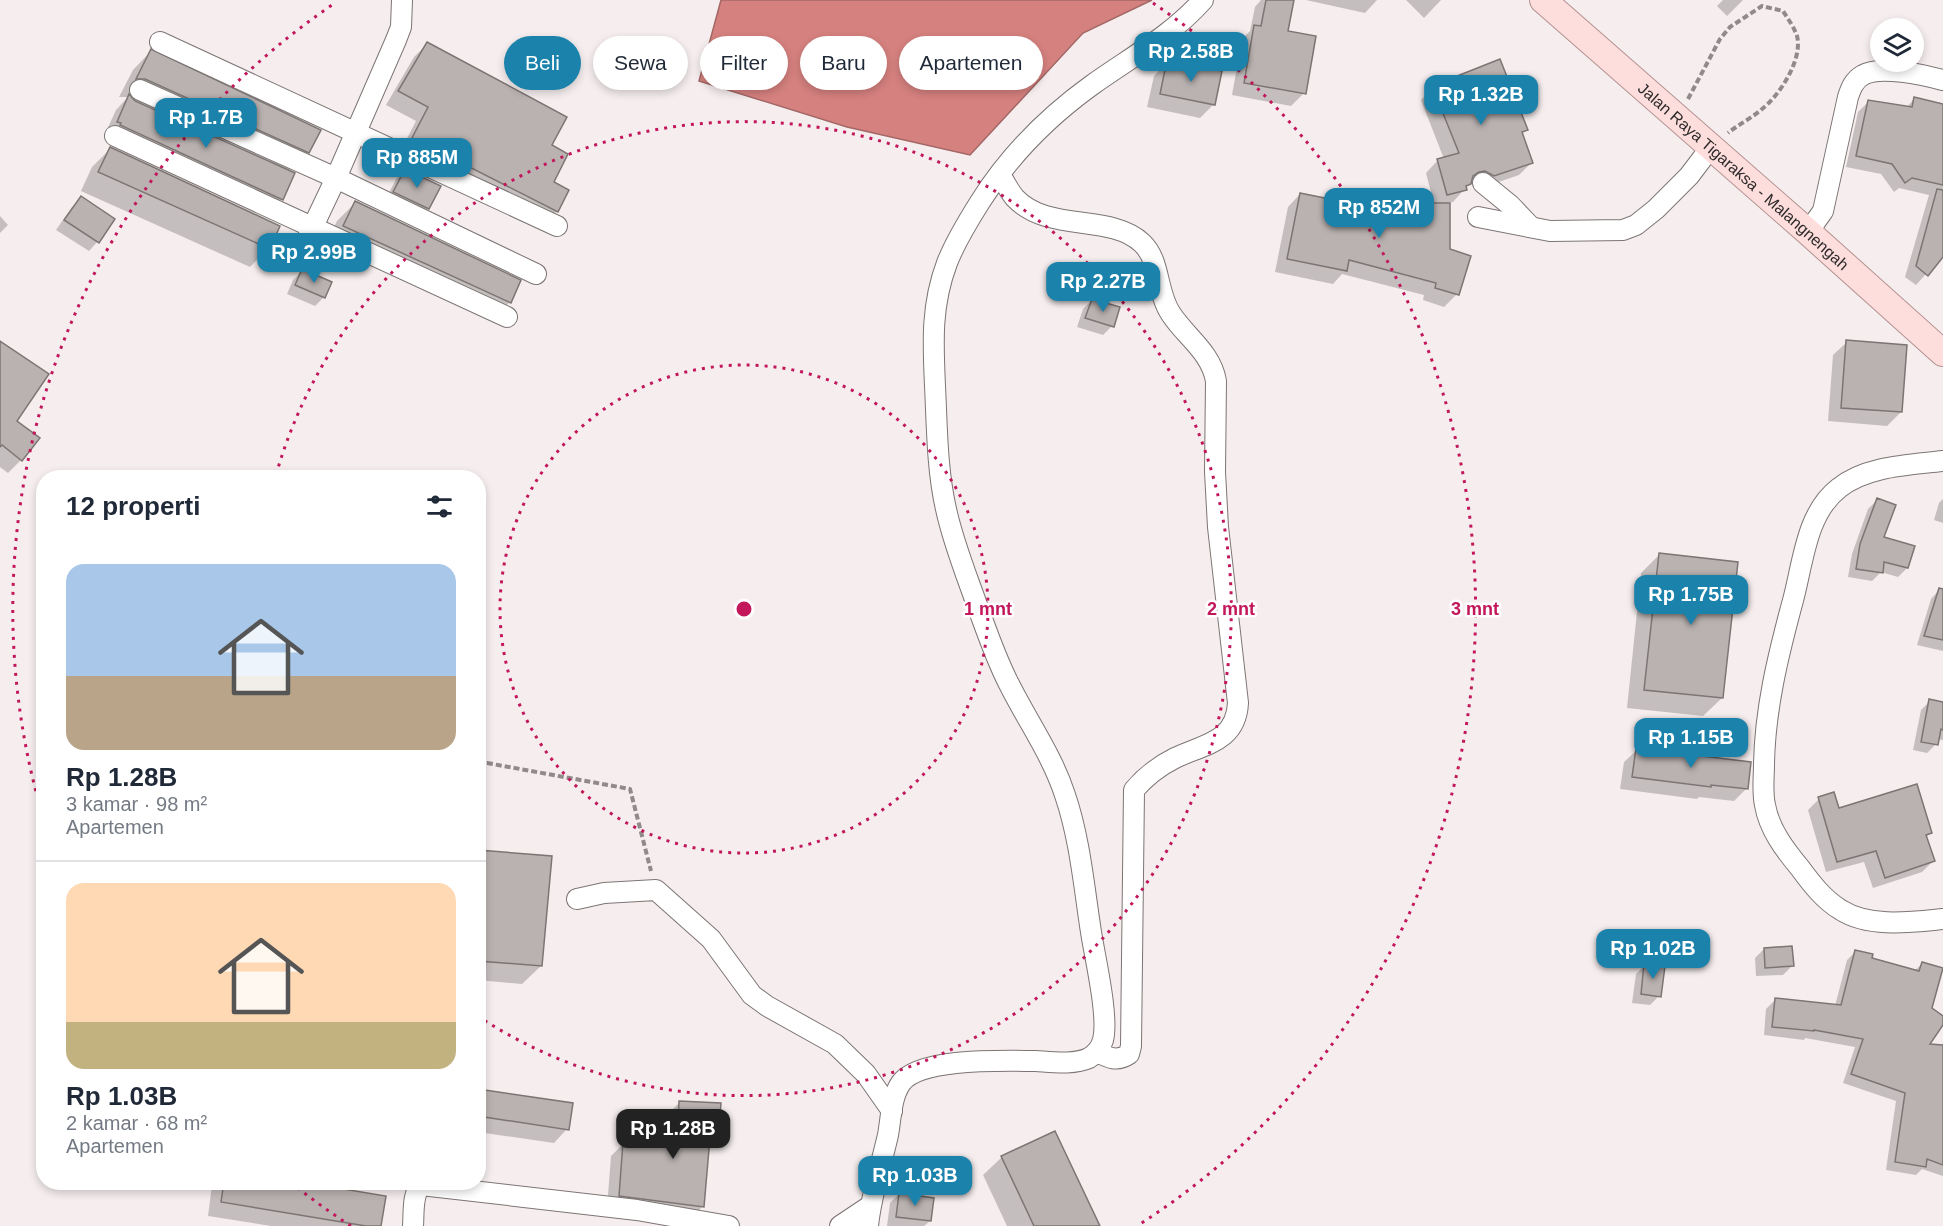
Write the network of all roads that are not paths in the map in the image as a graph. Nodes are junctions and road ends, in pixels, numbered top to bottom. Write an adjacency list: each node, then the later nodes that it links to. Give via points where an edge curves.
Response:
1 (402, 0): 7 (street, via 400,27)
2 (1203, 0): 10 (street, via 1183,22 1066,105 1022,146)
3 (1543, 0): 9 (main road, Jalan Raya Tigaraksa - Malangnengah)
4 (159, 42): 7 (street)
5 (1943, 80): 17 (street, via 1884,70 1869,72 1857,80 1848,97 1823,211)
6 (140, 90): 11 (street)
7 (356, 133): 11 (street); 15 (street)
8 (115, 136): 14 (street)
9 (1712, 147): 16 (street, via 1668,197 1630,228 1560,231); 17 (main road, Jalan Raya Tigaraksa - Malangnengah)
10 (1000, 175): 25 (street, via 954,246 933,322 942,484 954,540 990,638 1066,798 1077,839 1102,1009 1103,1041); 25 (street, via 1015,198 1042,215 1121,231 1143,243 1154,261 1167,309 1207,357 1216,381 1218,527 1238,704 1236,719 1222,736 1175,758 1134,790 1131,1046 1122,1059)
11 (336, 178): 14 (street); 19 (street)
12 (1483, 183): 16 (street)
13 (1478, 217): 16 (street)
14 (313, 226): 18 (street); 20 (street)
15 (557, 226)
16 (1530, 226)
17 (1808, 232): 21 (main road, Jalan Raya Tigaraksa - Malangnengah)
18 (298, 258)
19 (536, 273)
20 (507, 316)
21 (1943, 353)
22 (1943, 461): 24 (street, via 1869,473 1838,488 1826,501 1808,539 1776,668 1768,708 1764,777 1765,805 1771,825 1810,882 1841,911 1878,921)
23 (577, 898): 26 (street, via 656,890 711,939 752,995 835,1044 866,1074)
24 (1943, 920)
25 (1097, 1053): 26 (street, via 1070,1062 976,1062 920,1070 903,1079)
26 (892, 1110): 29 (street)
27 (417, 1190): 30 (street)
28 (465, 1190): 31 (street, via 637,1210)
29 (870, 1206): 32 (street); 33 (street)
30 (413, 1226)
31 (729, 1226)
32 (840, 1226)
33 (868, 1226)

